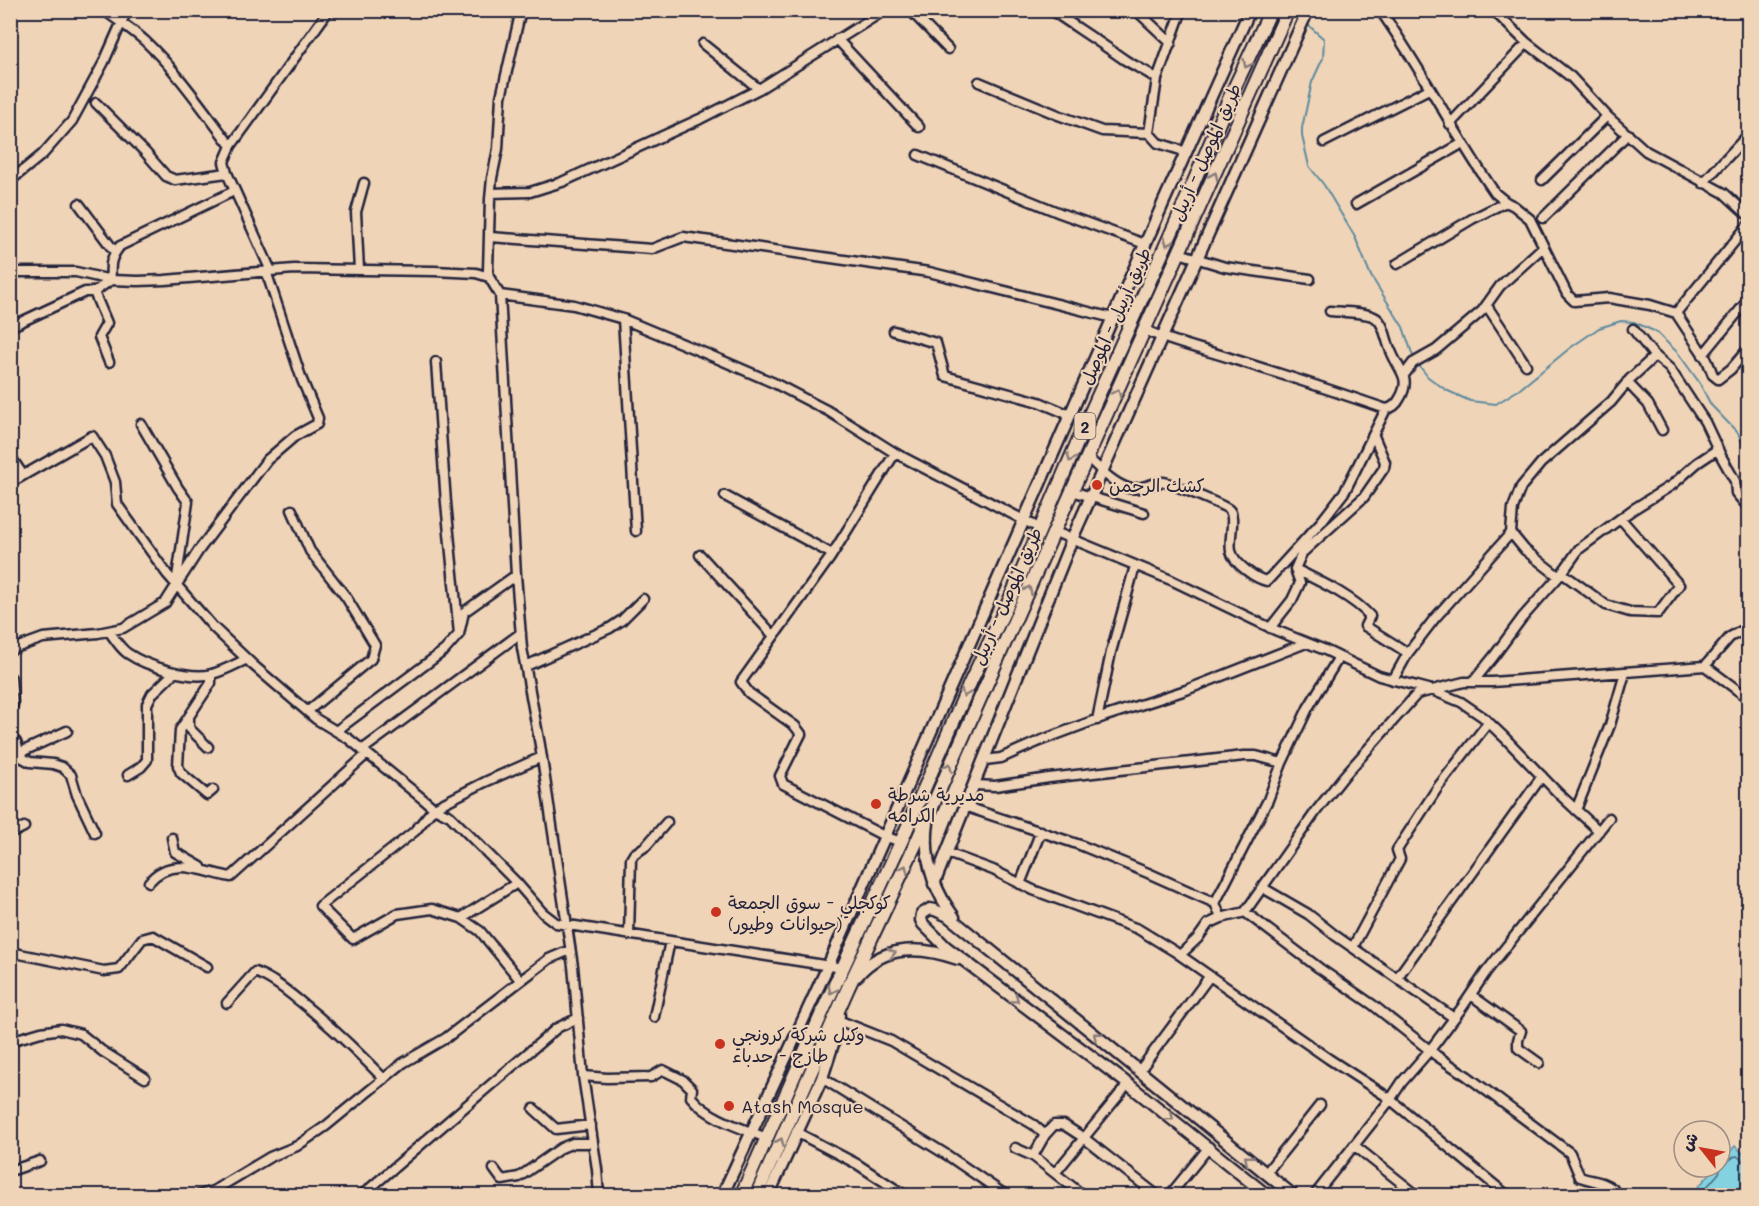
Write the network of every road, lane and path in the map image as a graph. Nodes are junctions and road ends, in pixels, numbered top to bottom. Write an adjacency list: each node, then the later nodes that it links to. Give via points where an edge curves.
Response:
1 (104, 10): 16 (street)
2 (127, 10): 16 (street)
3 (329, 10): 35 (street)
4 (520, 10): 44 (street, via 501,97)
5 (885, 10): 17 (street)
6 (910, 10): 21 (street)
7 (1051, 10): 22 (street)
8 (1136, 10): 18 (street)
9 (1182, 10): 18 (street)
10 (1250, 10): 36 (main road)
11 (1271, 10): 105 (highway, طريق أربيل - الموصل / 2, one-way to 105)
12 (1380, 10): 25 (street)
13 (1493, 10): 19 (street)
14 (1287, 13): 55 (highway, طريق الموصل - أربيل / 2, one-way to 14)
15 (1305, 18): 56 (main road)
16 (123, 22): 35 (street, via 178,77); 40 (street, via 72,121 43,154)
17 (837, 39): 24 (street); 29 (street)
18 (1171, 43): 22 (street)
19 (1527, 43): 27 (street, via 1571,77); 28 (street)
20 (703, 44): 24 (street)
21 (948, 49)
22 (1157, 79): 30 (street)
23 (979, 82): 30 (street, via 1102,131)
24 (759, 89): 44 (street, via 562,182 530,192)
25 (1429, 89): 28 (street); 33 (street)
26 (96, 104): 38 (street, via 166,176 175,180)
27 (1607, 116): 31 (street); 39 (street)
28 (1450, 124): 34 (street)
29 (920, 127)
30 (1149, 133): 36 (street, via 1158,143)
31 (1628, 134): 42 (street, via 1646,152); 49 (street)
32 (1749, 135): 42 (street)
33 (1324, 142)
34 (1463, 144): 45 (street, via 1495,193); 47 (street)
35 (231, 146): 38 (street, via 224,162)
36 (1187, 152): 52 (main road)
37 (918, 155): 52 (street)
38 (226, 174): 43 (street)
39 (1542, 180)
40 (10, 181)
41 (364, 183): 58 (street, via 356,212)
42 (1703, 183): 48 (street, via 1724,193)
43 (234, 191): 54 (street, via 120,246); 59 (street)
44 (491, 193): 51 (street)
45 (1506, 202): 53 (street, via 1530,219); 57 (street)
46 (79, 204): 54 (street)
47 (1356, 204)
48 (1749, 215)
49 (1543, 218)
50 (1749, 225): 69 (street)
51 (490, 237): 61 (street); 71 (street, via 652,249 683,237 929,272)
52 (1145, 244): 71 (main road)
53 (1543, 247): 67 (street, via 1500,286); 69 (street, via 1567,294 1575,301 1608,298)
54 (115, 252): 63 (street, via 110,264)
55 (1179, 254): 56 (street); 74 (highway, طريق الموصل - أربيل / 2)
56 (1197, 259): 62 (street); 76 (main road)
57 (1397, 264)
58 (359, 270): 59 (street); 61 (street, via 476,273)
59 (269, 271): 63 (street, via 165,280); 116 (street, via 317,424 295,436 267,460)
60 (10, 272): 63 (street, via 76,272)
61 (489, 277): 65 (street)
62 (1310, 279)
63 (111, 280): 64 (street)
64 (94, 291): 72 (street); 80 (street, via 107,323 99,338)
65 (500, 295): 70 (street, via 574,305); 115 (street)
66 (1749, 300): 78 (street)
67 (1487, 306): 82 (street); 83 (street, via 1436,350 1413,363)
68 (1330, 311): 83 (street, via 1376,318)
69 (1676, 313): 78 (street)
70 (623, 318): 91 (street, via 774,383); 106 (street)
71 (1113, 318): 86 (main road)
72 (10, 327)
73 (1633, 329): 79 (street)
74 (1145, 330): 76 (street); 93 (highway, طريق الموصل - أربيل / 2, one-way to 74)
75 (894, 331): 86 (street, via 936,343 945,376 1039,402)
76 (1162, 338): 85 (street); 94 (main road)
77 (1747, 353): 78 (street, via 1718,379)
78 (1703, 355)
79 (1655, 356): 84 (street); 90 (street, via 1685,390)
80 (109, 362)
81 (436, 363): 122 (street)
82 (1526, 365)
83 (1404, 375): 85 (street, via 1405,385 1398,403)
84 (1627, 382): 88 (street, via 1648,404); 108 (street, via 1521,487 1513,508)
85 (1386, 409): 89 (street)
86 (1070, 415): 104 (main road)
87 (141, 424): 116 (street, via 188,502)
88 (1662, 430)
89 (1374, 436): 94 (street, via 1345,491 1267,580 1250,573 1233,556 1232,518 1228,509 1173,483 1132,489); 113 (street, via 1385,462 1379,477 1364,497 1302,553)
90 (1718, 449): 100 (street, via 1736,481 1736,493); 103 (street)
91 (895, 453): 104 (street); 110 (street)
92 (10, 456): 95 (street)
93 (1088, 457): 94 (street); 97 (highway, طريق الموصل - أربيل / 2)
94 (1102, 471): 99 (main road)
95 (23, 475): 96 (street); 116 (street, via 92,436 115,482 117,504)
96 (10, 483)
97 (1072, 491): 99 (street); 107 (highway, طريق الموصل - أربيل / 2)
98 (725, 496): 110 (street)
99 (1090, 496): 102 (street); 109 (main road)
100 (1749, 507)
101 (292, 510): 139 (street, via 310,551 346,597 375,645 371,659)
102 (1144, 513)
103 (1620, 519): 114 (street, via 1579,549); 114 (street, via 1679,585 1658,613 1630,612 1606,605)
104 (1023, 521): 105 (street); 168 (main road)
105 (1041, 529): 170 (highway, طريق أربيل - الموصل / 2, one-way to 170, via 969,682)
106 (636, 531)
107 (1054, 531): 109 (street); 157 (highway, طريق الموصل - أربيل / 2, one-way to 107)
108 (1511, 533): 114 (street, via 1525,550); 126 (street)
109 (1071, 539): 112 (street); 151 (main road)
110 (832, 554): 123 (street)
111 (700, 555): 123 (street)
112 (1136, 566): 119 (street); 142 (street, via 1110,652)
113 (1295, 569): 119 (street, via 1300,583); 126 (street, via 1362,607 1370,616 1365,626)
114 (1560, 574): 136 (street)
115 (516, 575): 121 (street); 122 (street, via 464,612)
116 (176, 585): 120 (street, via 165,603 123,628); 128 (street)
117 (643, 599): 129 (street, via 610,628)
118 (1749, 624): 130 (street, via 1730,637)
119 (1270, 628): 124 (street)
120 (109, 631): 125 (street, via 43,638); 131 (street, via 125,652)
121 (521, 633): 129 (street); 148 (street)
122 (459, 634): 145 (street, via 445,650)
123 (774, 636): 168 (street, via 741,682 749,693 801,734 780,776 783,784)
124 (1306, 643): 127 (street); 142 (street)
125 (10, 650)
126 (1408, 653): 135 (street)
127 (1339, 657): 135 (street); 152 (street, via 1308,708)
128 (247, 659): 133 (street); 139 (street)
129 (526, 666): 150 (street)
130 (1705, 666): 132 (street); 138 (street)
131 (175, 672): 133 (street); 153 (street, via 147,704 147,760)
132 (1625, 673): 136 (street); 160 (street, via 1610,725)
133 (211, 674): 141 (street, via 211,683)
134 (11, 678): 140 (street)
135 (1394, 680): 137 (street)
136 (1473, 682): 137 (street)
137 (1432, 690): 143 (street, via 1461,702); 177 (street, via 1417,694 1344,776)
138 (1749, 698)
139 (308, 711): 145 (street)
140 (10, 712)
141 (189, 717): 147 (street, via 189,728); 156 (street, via 180,730 178,766 207,795)
142 (1097, 720): 151 (street, via 1001,758)
143 (1488, 723): 154 (street); 186 (street, via 1397,850 1400,859)
144 (67, 731): 149 (street)
145 (336, 731): 148 (street)
146 (10, 738): 149 (street)
147 (208, 747)
148 (365, 752): 159 (street); 172 (street, via 231,877)
149 (20, 753): 166 (street, via 30,762 53,764 71,775)
150 (542, 757): 159 (street); 182 (street)
151 (985, 760): 155 (main road)
152 (1282, 764): 155 (street, via 1244,756 995,786); 178 (street, via 1268,800)
153 (128, 775)
154 (1542, 776): 160 (street); 195 (street)
155 (975, 785): 158 (main road)
156 (213, 790)
157 (933, 803): 175 (main road, via 926,844); 197 (highway, طريق الموصل - أربيل / 2, one-way to 157)
158 (967, 807): 164 (street); 171 (main road)
159 (434, 808): 174 (street, via 450,816); 180 (street, via 415,831 320,906 352,939 397,914 432,909)
160 (1576, 810): 165 (street)
161 (1609, 818): 165 (street)
162 (667, 822): 184 (street, via 631,859)
163 (24, 827): 167 (street)
164 (1041, 831): 176 (street); 178 (street)
165 (1599, 831): 198 (street)
166 (94, 833)
167 (10, 834)
168 (884, 836): 170 (street); 191 (main road)
169 (172, 838): 172 (street, via 175,852)
170 (901, 842): 193 (highway, طريق أربيل - الموصل / 2)
171 (947, 853): 175 (main road); 176 (street)
172 (206, 869): 173 (street, via 174,867 157,872)
173 (149, 882)
174 (517, 883): 180 (street); 182 (street, via 543,913)
175 (934, 884): 183 (main road)
176 (1020, 884): 189 (street, via 1138,929)
177 (1263, 888): 179 (street); 186 (street)
178 (1215, 903): 181 (street)
179 (1245, 912): 181 (street); 206 (street)
180 (461, 918): 196 (street, via 480,931)
181 (1221, 918): 189 (street, via 1208,924)
182 (567, 926): 184 (street); 187 (street)
183 (966, 931): 190 (main road, via 935,910 922,914 926,929); 208 (main road, one-way to 183)
184 (629, 935): 185 (street)
185 (670, 941): 191 (street); 201 (street)
186 (1353, 947): 195 (street)
187 (570, 950): 196 (street, via 549,959); 202 (street)
188 (10, 952): 192 (street, via 104,970 119,969 142,939 153,936)
189 (1180, 955): 194 (street)
190 (968, 964): 197 (main road, one-way to 190, via 867,964 894,951 935,953); 213 (main road, one-way to 213)
191 (828, 966): 193 (street); 218 (main road)
192 (207, 967)
193 (843, 968): 221 (highway, طريق أربيل - الموصل / 2, one-way to 221)
194 (1209, 977): 208 (street); 214 (street)
195 (1398, 978): 203 (street)
196 (520, 980): 212 (street, via 446,1038)
197 (849, 988): 200 (highway, طريق الموصل - أربيل / 2)
198 (1471, 994): 203 (street); 207 (street, via 1521,1031 1518,1048)
199 (227, 1003): 212 (street, via 255,972 268,977 322,1019)
200 (841, 1006): 204 (main road); 239 (highway, طريق الموصل - أربيل / 2, one-way to 200)
201 (654, 1017)
202 (578, 1018): 209 (street); 235 (street, via 557,1028)
203 (1454, 1018): 206 (street)
204 (838, 1020): 211 (main road); 220 (street, via 891,1041)
205 (10, 1041): 210 (street, via 61,1029 81,1034)
206 (1430, 1050): 214 (street); 233 (street, via 1570,1153 1580,1177 1603,1181)
207 (1539, 1063)
208 (1140, 1070): 232 (main road, one-way to 208)
209 (583, 1076): 217 (street); 218 (street, via 651,1077 663,1070 692,1089 691,1097 697,1104)
210 (145, 1078)
211 (822, 1078): 219 (main road); 242 (street)
212 (384, 1079): 234 (street, via 297,1146)
213 (1128, 1084): 222 (street); 226 (main road, one-way to 226)
214 (1390, 1100): 224 (street); 250 (street)
215 (1320, 1105): 232 (street)
216 (534, 1109): 217 (street, via 556,1129)
217 (591, 1125): 223 (street)
218 (750, 1131): 221 (street); 237 (main road)
219 (796, 1132): 240 (main road); 241 (street, via 857,1164)
220 (1046, 1135): 222 (street, via 1054,1125 1064,1125); 227 (street)
221 (767, 1138): 238 (highway, طريق أربيل - الموصل / 2)
222 (1084, 1138): 231 (street); 244 (street)
223 (593, 1143): 229 (street, via 573,1143 561,1148 519,1177 502,1180); 236 (street)
224 (1355, 1146): 248 (street); 249 (street)
225 (1015, 1148): 227 (street)
226 (1209, 1148): 245 (street); 246 (main road)
227 (1033, 1156): 231 (street)
228 (40, 1161): 230 (street)
229 (494, 1169)
230 (10, 1171)
231 (1056, 1172): 243 (street)
232 (1266, 1173): 247 (main road)
233 (1613, 1189)
234 (200, 1195)
235 (361, 1196)
236 (599, 1196)
237 (722, 1196)
238 (741, 1196)
239 (756, 1196)
240 (768, 1196)
241 (906, 1196)
242 (1007, 1196)
243 (1084, 1196)
244 (1158, 1196)
245 (1168, 1196)
246 (1268, 1196)
247 (1294, 1196)
248 (1314, 1196)
249 (1419, 1196)
250 (1508, 1196)

